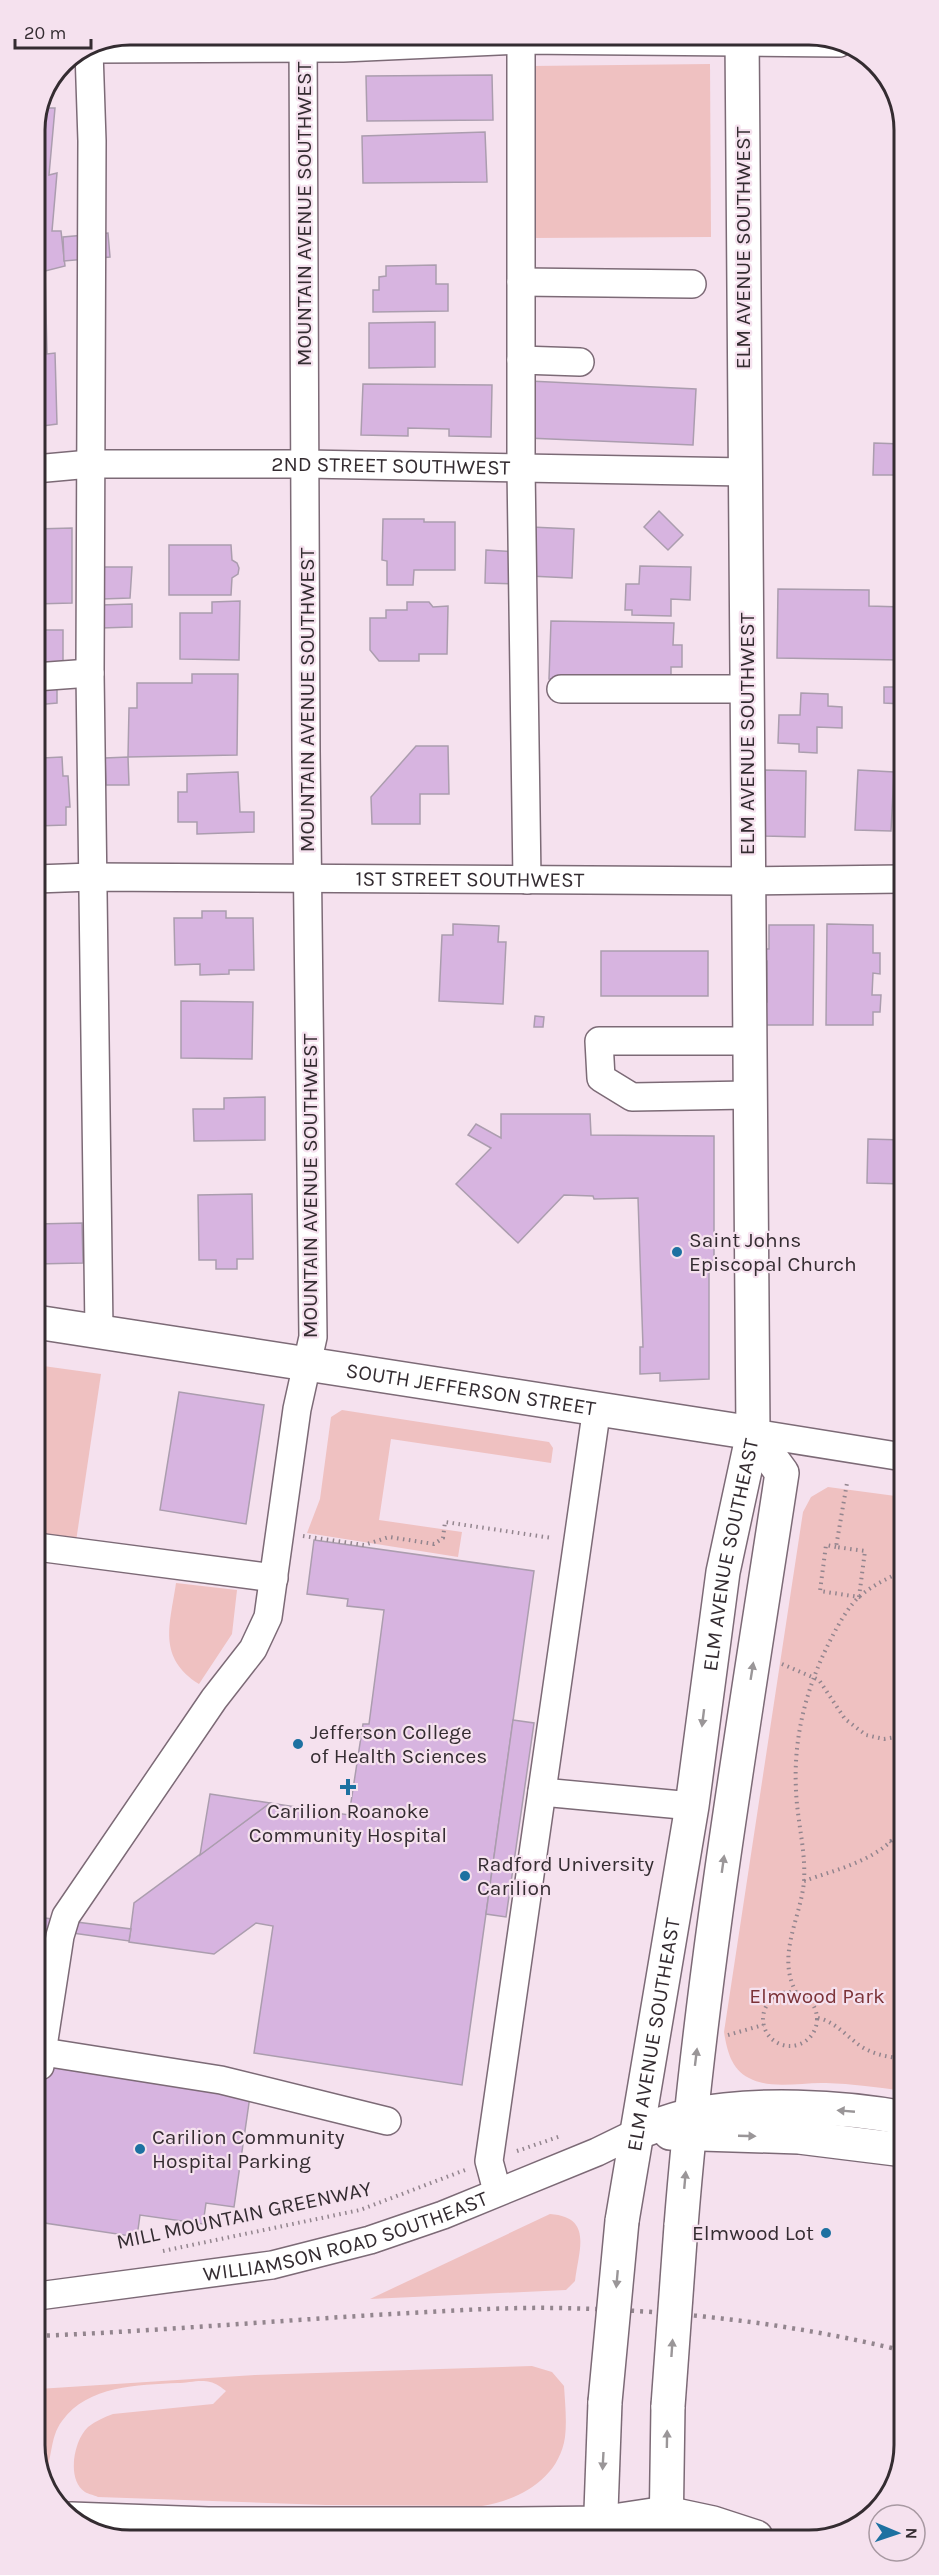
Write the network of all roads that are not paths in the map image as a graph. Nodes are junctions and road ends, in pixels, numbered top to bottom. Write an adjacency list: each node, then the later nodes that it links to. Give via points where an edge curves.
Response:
1 (214, 45): 5 (street)
2 (303, 45): 12 (street, MOUNTAIN AVENUE SOUTHWEST)
3 (521, 45): 7 (street)
4 (742, 45): 15 (main road, ELM AVENUE SOUTHWEST)
5 (106, 49)
6 (89, 55): 11 (street)
7 (521, 282): 8 (street); 9 (street)
8 (692, 284)
9 (521, 360): 10 (street); 14 (street)
10 (580, 362)
11 (90, 464): 12 (street, 2ND STREET SOUTHWEST); 13 (street, 2ND STREET SOUTHWEST); 16 (street)
12 (306, 464): 14 (street, 2ND STREET SOUTHWEST); 21 (street, MOUNTAIN AVENUE SOUTHWEST)
13 (45, 468)
14 (521, 468): 15 (street, 2ND STREET SOUTHWEST); 24 (street)
15 (745, 472): 19 (main road, ELM AVENUE SOUTHWEST)
16 (90, 673): 17 (street); 20 (street)
17 (45, 676)
18 (561, 688): 19 (street)
19 (746, 689): 25 (main road, ELM AVENUE SOUTHWEST)
20 (92, 877): 21 (street, 1ST STREET SOUTHWEST); 22 (street, 1ST STREET SOUTHWEST); 29 (street)
21 (309, 878): 24 (street, 1ST STREET SOUTHWEST); 30 (street, MOUNTAIN AVENUE SOUTHWEST, via 314,1337)
22 (45, 879)
23 (894, 879): 25 (street, 1ST STREET SOUTHWEST)
24 (527, 880): 25 (street, 1ST STREET SOUTHWEST)
25 (748, 881): 26 (main road, ELM AVENUE SOUTHWEST)
26 (748, 1041): 27 (main road, ELM AVENUE SOUTHWEST); 27 (street, via 599,1041 601,1078 632,1097)
27 (749, 1095): 32 (main road, ELM AVENUE SOUTHWEST)
28 (45, 1323): 29 (main road, SOUTH JEFFERSON STREET)
29 (99, 1331): 30 (main road, SOUTH JEFFERSON STREET)
30 (309, 1365): 31 (main road, SOUTH JEFFERSON STREET); 35 (street, MOUNTAIN AVENUE SOUTHWEST, via 297,1409)
31 (597, 1407): 32 (main road, SOUTH JEFFERSON STREET); 36 (street)
32 (753, 1433): 33 (street, SOUTH JEFFERSON STREET); 37 (main road, ELM AVENUE SOUTHEAST, one-way to 37, via 723,1572); 42 (main road, ELM AVENUE SOUTHEAST, one-way to 32, via 706,1979 782,1473)
33 (894, 1456)
34 (45, 1548): 35 (street)
35 (274, 1578): 38 (street, MOUNTAIN AVENUE SOUTHWEST, via 268,1617 253,1649 214,1699 66,1916)
36 (542, 1792): 37 (street); 45 (street, via 489,2161)
37 (692, 1806): 43 (main road, ELM AVENUE SOUTHEAST)
38 (45, 2026)
39 (45, 2057): 41 (street, via 221,2080)
40 (894, 2117): 42 (main road, WILLIAMSON ROAD SOUTHEAST, one-way to 42, via 834,2110 727,2109)
41 (387, 2121)
42 (689, 2125): 43 (main road, WILLIAMSON ROAD SOUTHEAST); 44 (main road, WILLIAMSON ROAD SOUTHEAST, one-way to 44); 48 (main road, ELM AVENUE SOUTHEAST, one-way to 42, bridge, via 668,2406)
43 (638, 2132): 45 (street, WILLIAMSON ROAD SOUTHEAST); 49 (main road, ELM AVENUE SOUTHEAST, one-way to 49, bridge, via 622,2221 605,2403)
44 (894, 2149)
45 (497, 2191): 46 (street, WILLIAMSON ROAD SOUTHEAST, via 403,2230 272,2265)
46 (45, 2294)
47 (88, 2519): 49 (main road)
48 (666, 2526): 49 (main road); 50 (main road, via 713,2523)
49 (600, 2530)
50 (733, 2530)

